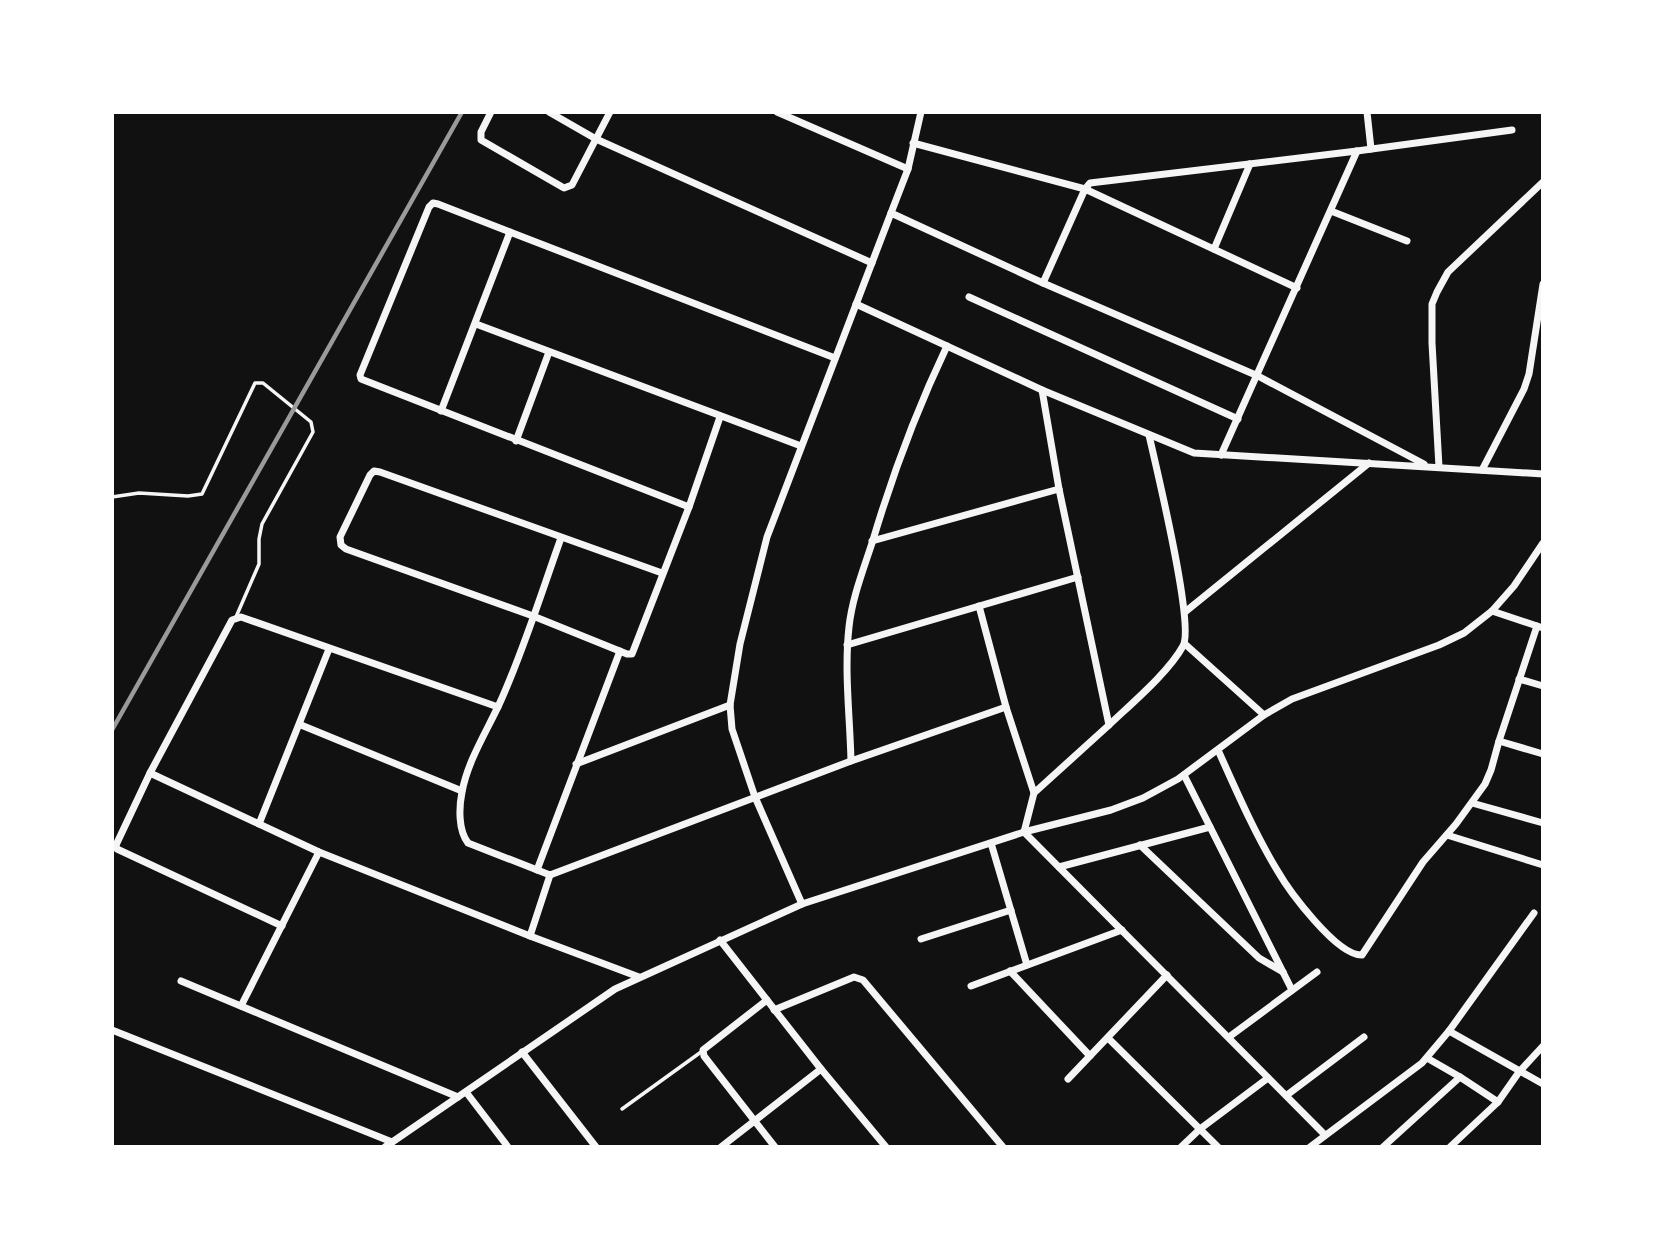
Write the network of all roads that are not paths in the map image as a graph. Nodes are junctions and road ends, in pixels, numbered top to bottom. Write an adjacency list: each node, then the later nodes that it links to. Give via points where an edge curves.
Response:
1 (492, 112): 8 (street, via 481,141 564,188 572,185)
2 (550, 112): 8 (street)
3 (610, 112): 8 (street)
4 (777, 112): 13 (street)
5 (921, 112): 9 (street)
6 (1367, 112): 10 (street)
7 (1512, 130): 10 (street)
8 (596, 139): 21 (street)
9 (913, 143): 13 (street); 15 (street)
10 (1371, 149): 11 (street)
11 (1357, 151): 12 (street); 16 (street)
12 (1250, 163): 15 (street, via 1090,183); 20 (street)
13 (908, 169): 17 (street)
14 (1543, 181): 42 (street, via 1448,272 1432,304)
15 (1085, 189): 20 (street); 22 (street)
16 (1331, 211): 19 (street); 24 (street)
17 (891, 213): 21 (street); 22 (street)
18 (510, 232): 27 (street); 30 (street); 33 (street, via 438,204 429,207 360,374 365,381)
19 (1407, 242)
20 (1214, 249): 24 (street)
21 (872, 263): 26 (street)
22 (1042, 283): 31 (street)
23 (1543, 284): 43 (street, via 1529,374)
24 (1297, 288): 31 (street)
25 (969, 298): 35 (street)
26 (856, 304): 28 (street); 30 (street)
27 (476, 324): 29 (street); 33 (street)
28 (947, 346): 32 (street); 49 (street, via 894,470)
29 (549, 352): 34 (street); 37 (street)
30 (835, 358): 38 (street)
31 (1258, 376): 35 (street); 41 (street)
32 (1042, 390): 36 (street); 45 (street)
33 (442, 411): 37 (street)
34 (720, 417): 38 (street); 47 (street)
35 (1238, 419): 39 (street)
36 (1149, 435): 39 (street, via 1194,453); 54 (street)
37 (516, 441): 47 (street)
38 (801, 446): 65 (street, via 767,537)
39 (1221, 455): 40 (street)
40 (1369, 463): 41 (street); 54 (street)
41 (1428, 467): 42 (street)
42 (1439, 467): 43 (street)
43 (1482, 470): 44 (street)
44 (1543, 474)
45 (1059, 489): 49 (street); 52 (street)
46 (112, 497): 57 (lane, via 202,494 255,383 264,383 311,422 313,432 260,531 260,564)
47 (689, 507): 51 (street)
48 (561, 538): 51 (street); 56 (street); 56 (street, via 374,471 340,537 346,549)
49 (872, 541): 60 (street)
50 (1543, 543): 55 (street)
51 (662, 573): 62 (street, via 634,652)
52 (1078, 577): 53 (street); 70 (street)
53 (979, 606): 60 (street); 67 (street)
54 (1185, 611): 59 (street)
55 (1492, 611): 58 (street); 68 (street, via 1439,645 1292,699)
56 (533, 616): 62 (street); 66 (street)
57 (236, 617): 61 (street); 76 (street)
58 (1540, 627): 63 (street)
59 (1185, 644): 68 (street); 70 (street)
60 (847, 645): 74 (street)
61 (330, 649): 66 (street); 69 (street)
62 (620, 651): 75 (street)
63 (1519, 679): 64 (street); 71 (street)
64 (1543, 686)
65 (730, 705): 75 (street); 80 (street, via 732,729)
66 (498, 707): 78 (street)
67 (1006, 707): 74 (street); 79 (street)
68 (1264, 715): 72 (street)
69 (301, 725): 78 (street); 83 (street)
70 (1110, 725): 79 (street)
71 (1499, 741): 73 (street); 81 (street, via 1491,770)
72 (1217, 750): 77 (street); 86 (street, via 1277,871 1332,939 1350,953 1366,951 1423,862)
73 (1543, 754)
74 (851, 761): 80 (street)
75 (576, 764): 92 (street)
76 (150, 773): 83 (street); 97 (street, via 116,841 117,849)
77 (1184, 775): 84 (street); 85 (street, via 1143,799)
78 (462, 791): 92 (street, via 460,826 468,843)
79 (1034, 793): 85 (street)
80 (755, 797): 93 (street); 94 (street)
81 (1472, 803): 82 (street); 86 (street)
82 (1543, 823)
83 (260, 824): 89 (street)
84 (1210, 827): 88 (street); 104 (street)
85 (1024, 832): 87 (street); 91 (street)
86 (1447, 835): 90 (street)
87 (991, 843): 94 (street); 95 (street)
88 (1140, 845): 91 (street); 104 (street, via 1259,958)
89 (319, 852): 97 (street); 99 (street)
90 (1543, 865)
91 (1059, 867): 98 (street)
92 (537, 870): 93 (street)
93 (550, 875): 99 (street)
94 (802, 904): 101 (street)
95 (1011, 910): 100 (street); 102 (street)
96 (1534, 913): 115 (street)
97 (282, 926): 112 (street)
98 (1122, 930): 102 (street); 106 (street)
99 (530, 936): 107 (street)
100 (921, 939)
101 (720, 940): 107 (street); 111 (street)
102 (1027, 965): 103 (street)
103 (1010, 971): 109 (street); 122 (street)
104 (1283, 972): 110 (street)
105 (1317, 972): 110 (street)
106 (1167, 975): 116 (street); 118 (street)
107 (639, 977): 121 (street)
108 (181, 981): 112 (street)
109 (971, 986)
110 (1292, 990): 116 (street)
111 (767, 1000): 113 (street); 120 (street)
112 (241, 1006): 132 (street)
113 (774, 1010): 124 (street); 144 (street, via 854,977 863,980)
114 (112, 1030): 138 (street)
115 (1449, 1031): 123 (street); 125 (street)
116 (1229, 1037): 127 (street)
117 (1364, 1037): 131 (street)
118 (1108, 1038): 122 (street); 136 (street)
119 (1543, 1046): 125 (street)
120 (703, 1050): 134 (lane); 135 (street)
121 (522, 1052): 130 (street); 140 (street)
122 (1090, 1056): 128 (street)
123 (1427, 1058): 126 (street); 137 (street)
124 (821, 1069): 135 (street); 143 (street)
125 (1519, 1072): 129 (street); 133 (street)
126 (1460, 1076): 133 (street); 148 (street)
127 (1268, 1077): 131 (street); 136 (street)
128 (1068, 1079)
129 (1543, 1084)
130 (466, 1091): 132 (street); 139 (street)
131 (1287, 1095): 137 (street)
132 (458, 1097): 138 (street)
133 (1498, 1102): 149 (street)
134 (622, 1109)
135 (754, 1121): 141 (street); 142 (street)
136 (1200, 1129): 145 (street); 146 (street)
137 (1325, 1135): 147 (street)
138 (388, 1144)
139 (508, 1147)
140 (596, 1147)
141 (721, 1147)
142 (775, 1147)
143 (886, 1147)
144 (1003, 1147)
145 (1181, 1147)
146 (1218, 1147)
147 (1310, 1147)
148 (1383, 1147)
149 (1450, 1147)

